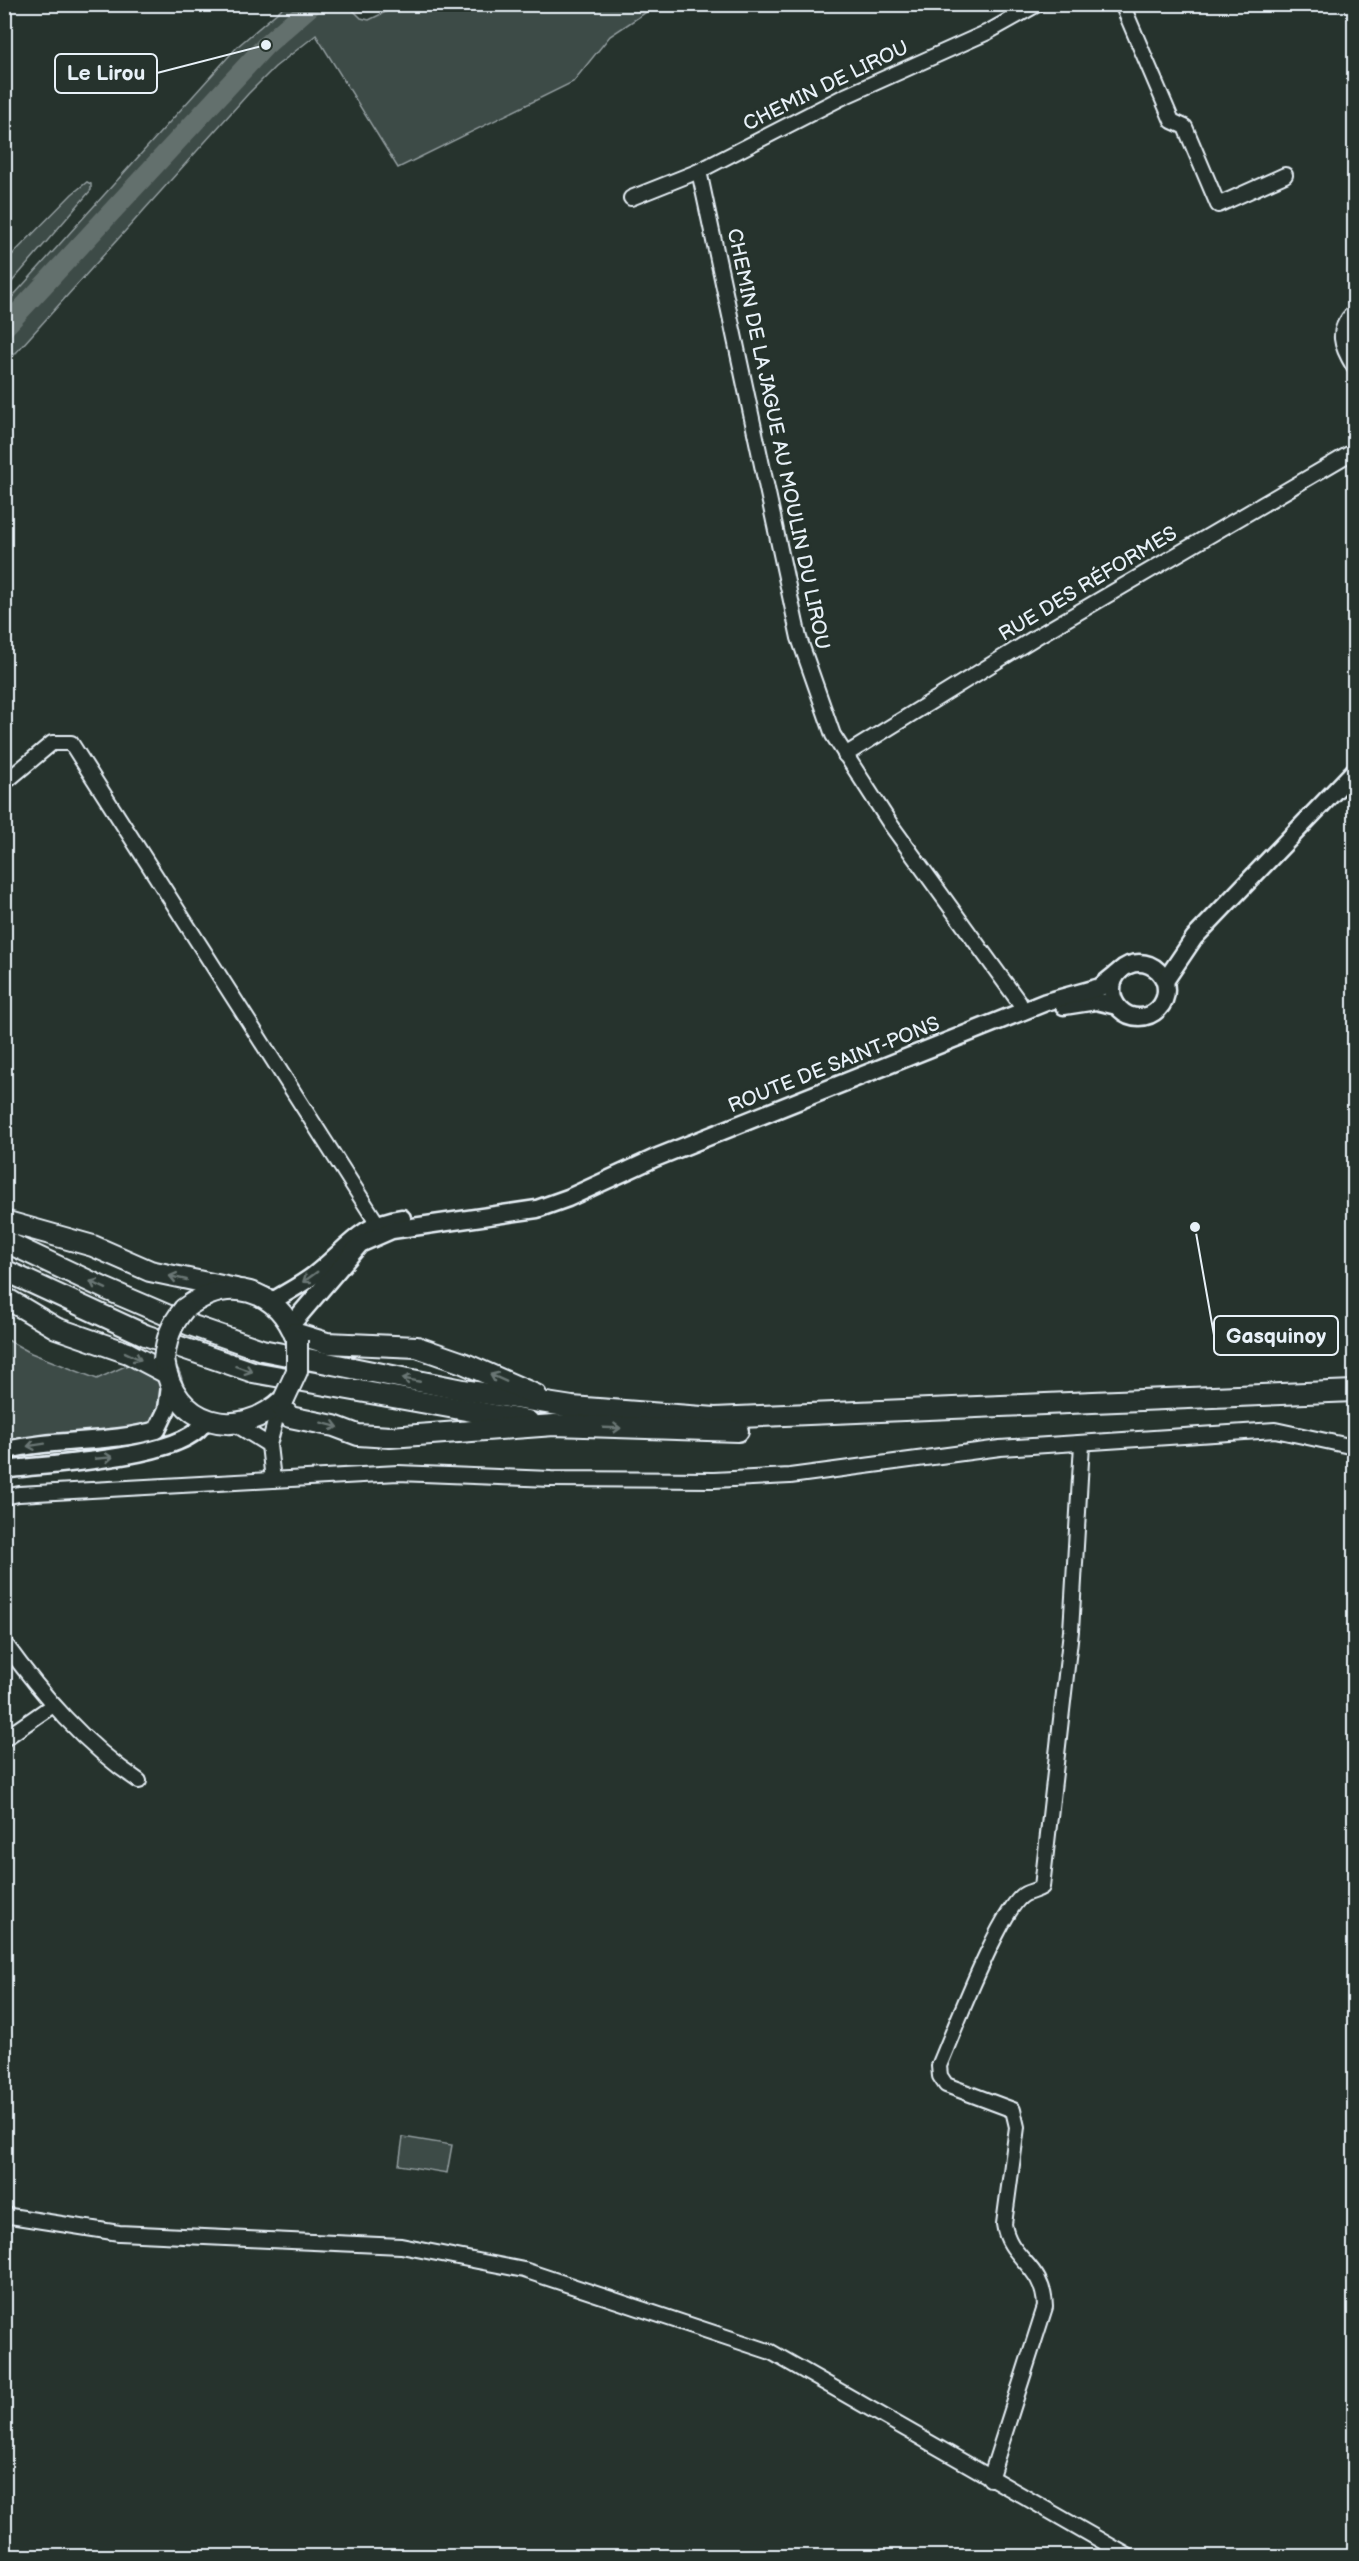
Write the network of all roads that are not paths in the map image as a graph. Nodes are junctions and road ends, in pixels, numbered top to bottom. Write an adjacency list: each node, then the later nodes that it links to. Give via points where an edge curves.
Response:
1 (1038, 4): 3 (street, CHEMIN DE LIROU, via 988,32 843,97)
2 (1122, 4): 4 (street, via 1172,121 1185,127 1218,206)
3 (699, 171): 5 (street, CHEMIN DE LIROU); 9 (street, CHEMIN DE LA JAGUE AU MOULIN DU LIROU, via 799,638 833,735)
4 (1285, 175)
5 (631, 198)
6 (1354, 312): 7 (street, via 1341,336 1342,347)
7 (1354, 366)
8 (1354, 451): 9 (street, RUE DES RÉFORMES, via 1046,631)
9 (845, 755): 17 (street, CHEMIN DE LA JAGUE AU MOULIN DU LIROU)
10 (1354, 771): 12 (main road)
11 (4, 779): 19 (street, via 52,743 71,743)
12 (1194, 938): 13 (main road); 15 (main road)
13 (1147, 964): 14 (main road, via 1133,963); 15 (main road, via 1158,970)
14 (1121, 970): 16 (main road, via 1112,987); 17 (main road, ROUTE DE SAINT-PONS, via 1100,987)
15 (1165, 981): 16 (main road, via 1163,1005 1149,1016 1131,1016)
16 (1117, 1006): 17 (main road, ROUTE DE SAINT-PONS, via 1096,1001)
17 (1025, 1011): 19 (main road, ROUTE DE SAINT-PONS, via 537,1209)
18 (4, 1221): 22 (highway, one-way to 18, via 150,1271 93,1246)
19 (377, 1229): 22 (main road, ROUTE DE SAINT-PONS, one-way to 22, via 358,1234 314,1275 274,1300); 24 (main road, ROUTE DE SAINT-PONS, via 360,1244)
20 (4, 1241): 29 (highway, one-way to 20, via 262,1350 170,1316)
21 (4, 1270): 32 (highway, one-way to 32, via 145,1335 253,1372)
22 (245, 1291): 24 (highway, via 269,1300); 25 (highway, bridge, via 217,1291 199,1297 184,1309 172,1324 166,1341)
23 (4, 1297): 25 (highway, one-way to 25, via 56,1328 128,1353)
24 (294, 1333): 28 (highway, bridge, via 297,1371); 29 (highway, one-way to 24, via 417,1347 327,1344)
25 (167, 1373): 30 (highway, via 185,1406); 36 (main road, one-way to 36, via 167,1408 157,1430 138,1436 60,1441)
26 (1354, 1391): 29 (highway, via 715,1419)
27 (1354, 1404): 32 (highway, one-way to 27, via 716,1432)
28 (278, 1405): 31 (highway, via 254,1420); 32 (highway, one-way to 32, via 290,1417 358,1435 390,1437); 33 (street)
29 (572, 1407)
30 (205, 1419): 31 (highway); 37 (main road, one-way to 30, via 156,1451 190,1436 203,1426)
31 (235, 1424): 33 (street)
32 (554, 1425)
33 (269, 1444): 38 (street)
34 (1082, 1444): 35 (street, via 1275,1430); 38 (street, via 1000,1448 790,1476 714,1480 398,1473); 45 (street, via 1071,1631 1042,1887 1024,1894 1006,1917 939,2066 946,2085 1013,2110 1017,2127 1004,2224 1006,2240 1038,2275 1045,2291 1045,2307)
35 (1354, 1447)
36 (4, 1451)
37 (4, 1470)
38 (273, 1480): 39 (street)
39 (4, 1497)
40 (4, 1642): 41 (street)
41 (53, 1705): 42 (street); 43 (street, via 94,1746)
42 (4, 1739)
43 (140, 1781)
44 (4, 2215): 45 (street, via 119,2233 401,2246 524,2270 771,2352)
45 (990, 2479): 46 (street)
46 (1128, 2556)

